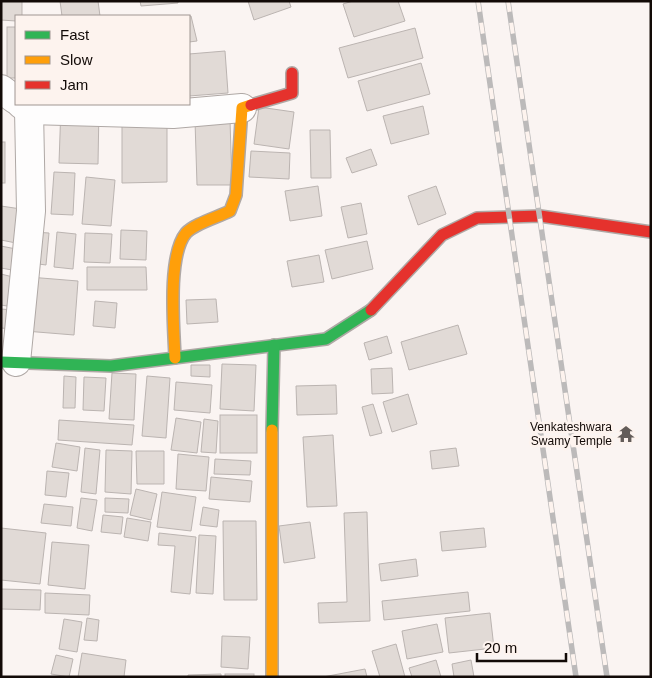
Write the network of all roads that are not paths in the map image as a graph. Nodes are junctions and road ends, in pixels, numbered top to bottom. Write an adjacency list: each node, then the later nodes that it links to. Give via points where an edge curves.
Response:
1 (292, 73): 5 (street, via 292,93)
2 (1, 89): 3 (street)
3 (15, 100)
4 (22, 105): 5 (street, via 173,114); 9 (street, via 31,211)
5 (242, 108): 8 (street, via 236,195 230,211 186,232 179,244 175,264)
6 (651, 232): 7 (street, via 540,216 477,218 442,235 370,310 326,339)
7 (274, 346): 8 (street); 10 (street)
8 (175, 358): 9 (street, via 111,366)
9 (9, 362)
10 (272, 677)

